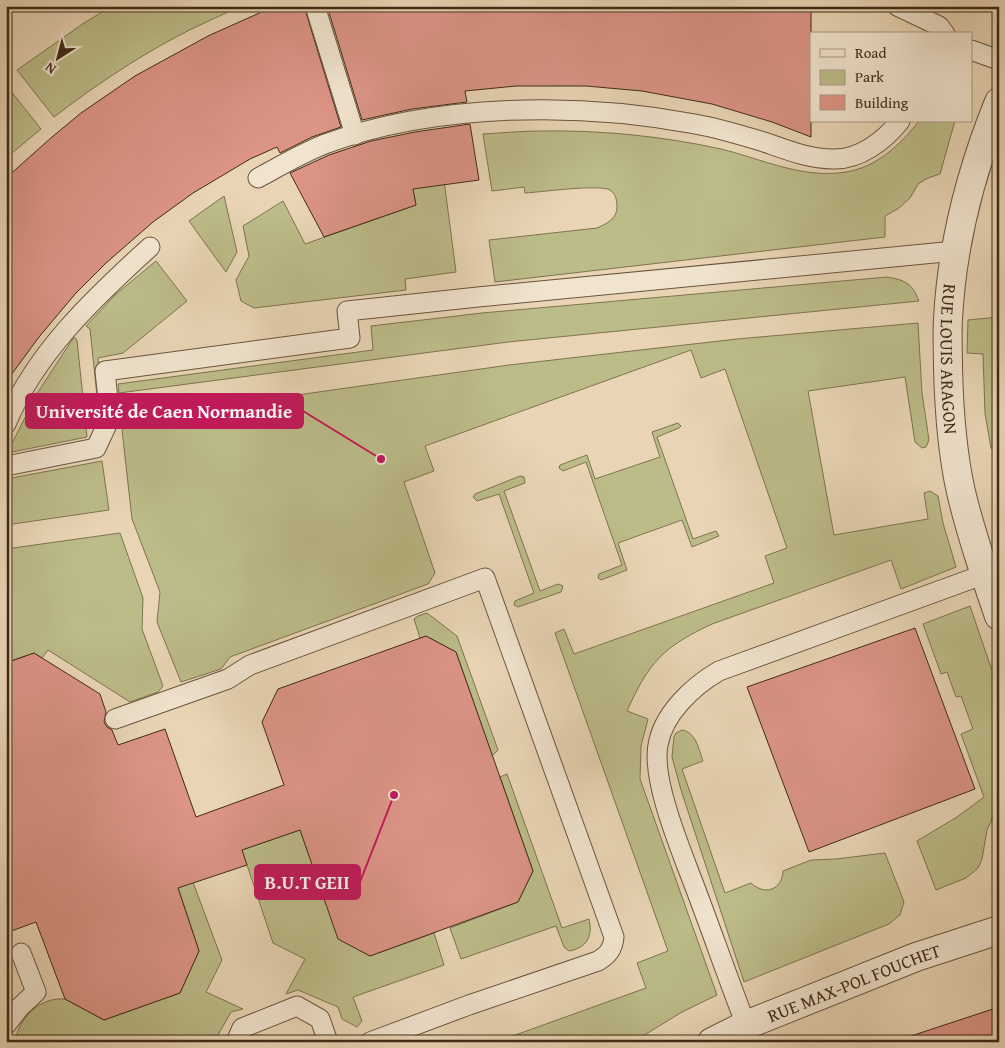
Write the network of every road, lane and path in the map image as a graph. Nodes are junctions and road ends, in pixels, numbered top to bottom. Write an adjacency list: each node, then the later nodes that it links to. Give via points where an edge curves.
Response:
1 (315, 6): 8 (lane)
2 (897, 6): 3 (lane, via 939,26)
3 (944, 32)
4 (972, 50): 5 (lane)
5 (999, 60)
6 (999, 102): 11 (street, RUE LOUIS ARAGON, via 971,179)
7 (899, 122): 8 (lane, via 881,141 864,152 834,159 804,156 740,134 697,124 602,112 553,110 464,114 396,124)
8 (355, 135): 9 (lane, via 325,144)
9 (258, 178)
10 (150, 247): 12 (lane, via 109,285 56,343 22,392)
11 (955, 251): 13 (lane, via 347,311 350,338 105,371 110,418 96,448); 14 (street, RUE LOUIS ARAGON, via 948,320 949,403 957,471)
12 (6, 424)
13 (6, 466)
14 (985, 574): 15 (street, RUE LOUIS ARAGON); 19 (lane, via 719,671 685,698 666,722 660,735 657,759 668,813)
15 (999, 616)
16 (115, 719): 23 (lane, via 228,679 250,665 485,578 614,937 613,945 598,961)
17 (999, 930): 19 (street, RUE MAX-POL FOUCHET, via 916,957)
18 (21, 953): 20 (lane, via 36,992)
19 (746, 1025): 24 (street, RUE MAX-POL FOUCHET)
20 (6, 1026)
21 (236, 1042): 22 (lane, via 242,1028 297,1006 320,1019)
22 (328, 1042)
23 (370, 1042)
24 (712, 1042)

